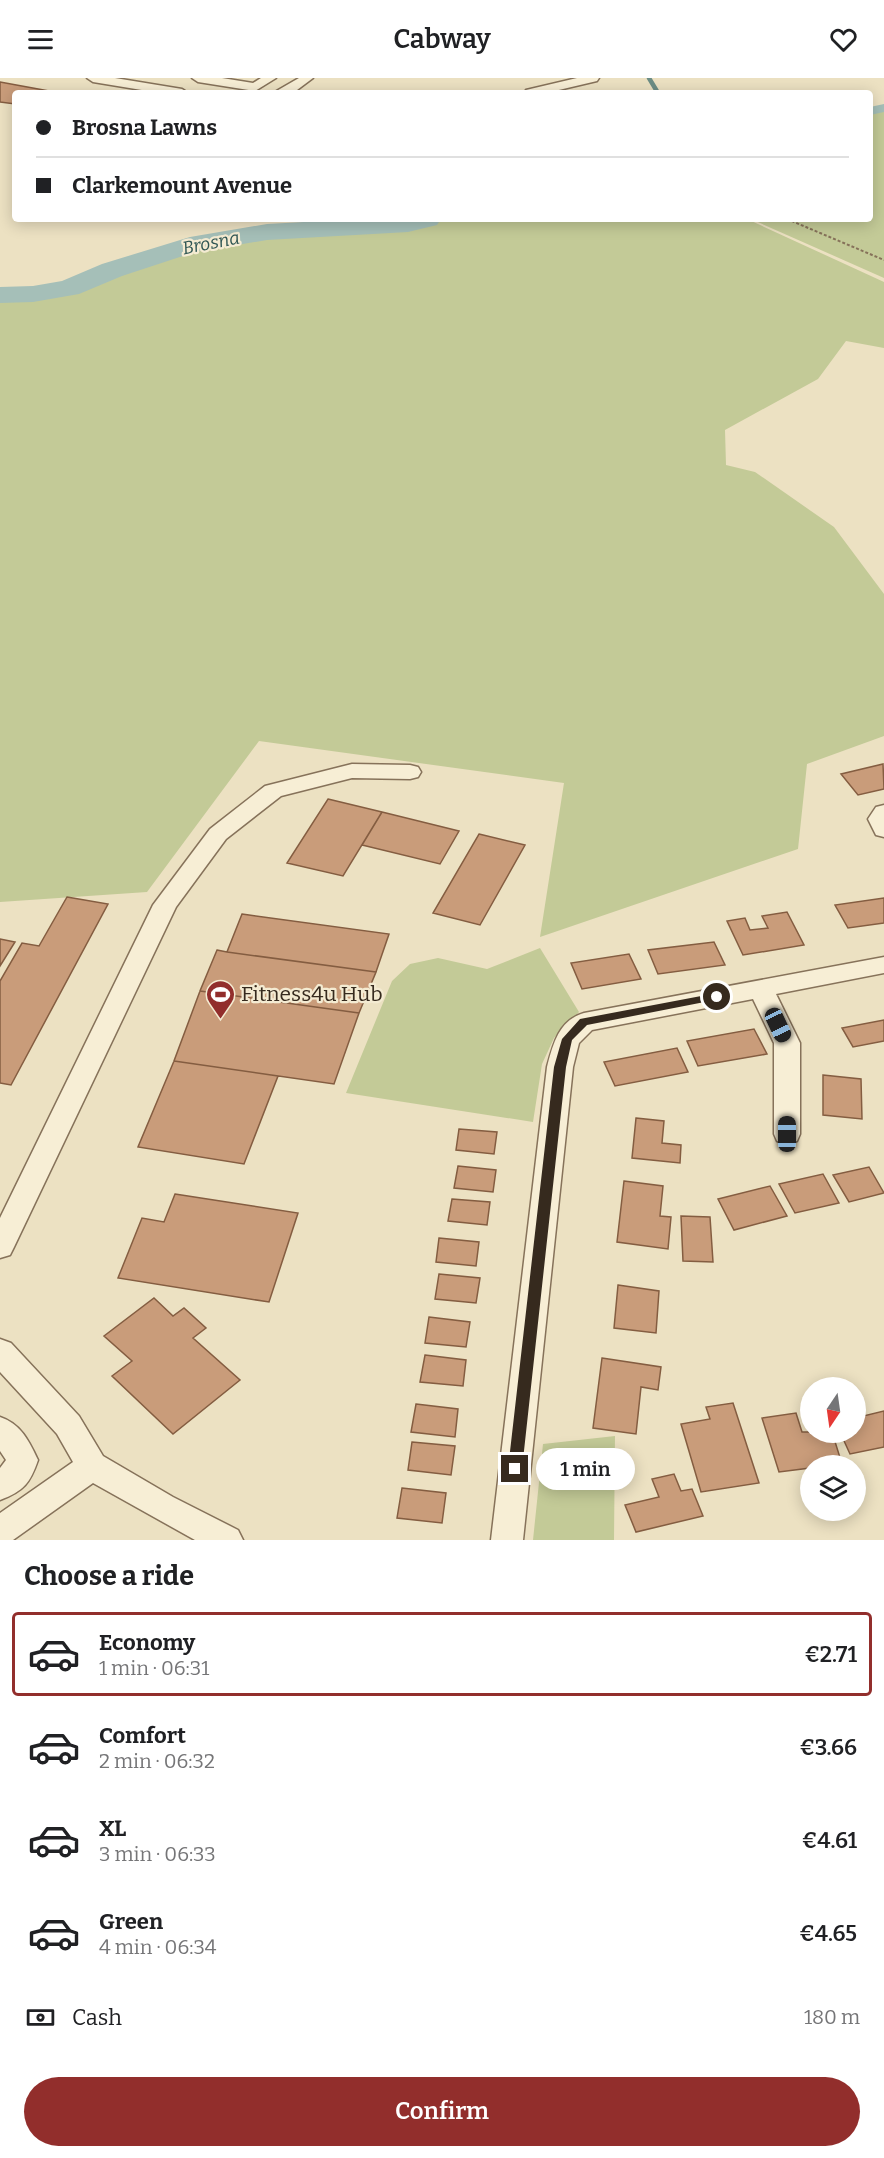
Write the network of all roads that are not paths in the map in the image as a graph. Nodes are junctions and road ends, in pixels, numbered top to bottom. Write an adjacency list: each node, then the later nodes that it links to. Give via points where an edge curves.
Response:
1 (93, 78): 6 (street)
2 (198, 78): 3 (street, via 255,87)
3 (270, 78)
4 (307, 78): 8 (street)
5 (593, 78): 9 (street)
6 (130, 81): 7 (street)
7 (165, 90)
8 (289, 90)
9 (543, 90)
10 (410, 772): 16 (street, via 352,771 273,791 218,834 165,905)
11 (884, 812): 12 (street, via 879,819)
12 (884, 830)
13 (884, 965): 14 (street)
14 (761, 988): 15 (street, via 787,1043); 23 (street, via 584,1022 567,1039 560,1067)
15 (787, 1134)
16 (0, 1247)
17 (0, 1352): 19 (street, via 68,1425)
18 (0, 1430): 20 (street, via 14,1444 22,1460 17,1474)
19 (92, 1467): 21 (street); 22 (street)
20 (0, 1486)
21 (0, 1531)
22 (227, 1540)
23 (507, 1540)

